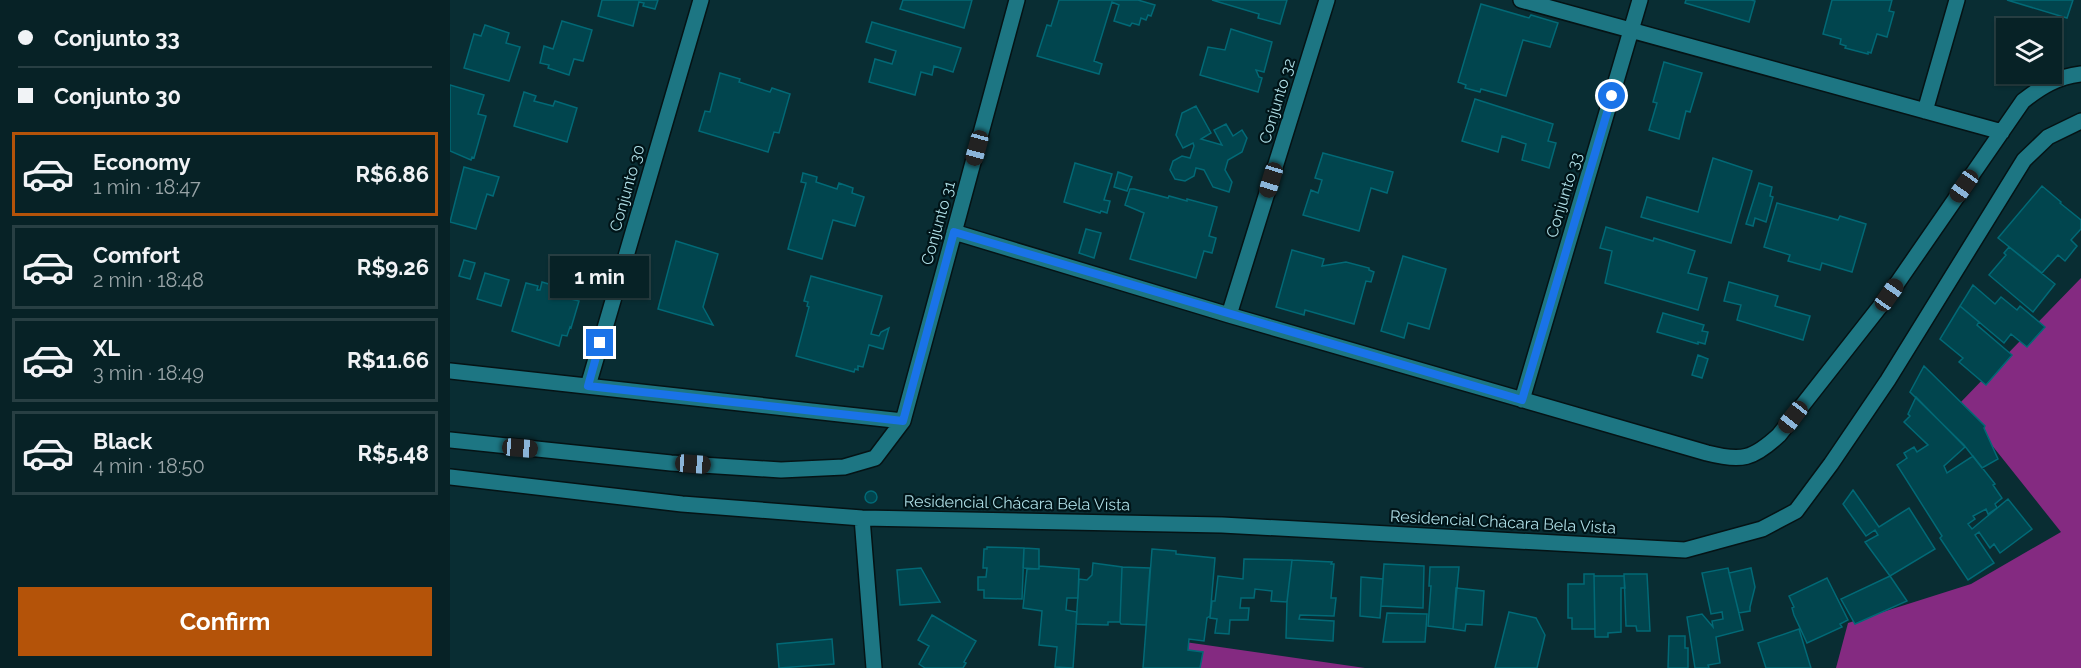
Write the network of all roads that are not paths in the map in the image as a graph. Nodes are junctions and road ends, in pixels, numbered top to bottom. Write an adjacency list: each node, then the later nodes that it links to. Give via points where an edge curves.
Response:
1 (701, 0): 15 (street, Conjunto 30)
2 (1017, 0): 12 (street, Conjunto 31)
3 (1327, 0): 13 (street, Conjunto 32)
4 (1521, 0): 7 (street)
5 (1640, 0): 7 (street, Conjunto 33)
6 (1956, 0): 9 (street)
7 (1632, 30): 9 (street); 16 (street, Conjunto 33)
8 (2081, 74): 11 (street, via 2044,85 2023,101)
9 (1925, 111): 11 (street)
10 (2081, 121): 20 (street, Residencial Chácara Bela Vista, via 2048,137 2024,160 1888,380 1831,464 1796,511 1762,529 1685,550 1222,525)
11 (2002, 132): 16 (street, via 1889,295 1779,435 1761,451 1725,458)
12 (954, 232): 13 (street); 17 (street, Conjunto 31)
13 (1229, 315): 16 (street)
14 (450, 371): 15 (street)
15 (588, 386): 17 (street)
16 (1522, 400)
17 (903, 421): 18 (street, via 875,458 844,467 782,470 671,463)
18 (450, 440)
19 (450, 477): 20 (street, Residencial Chácara Bela Vista, via 682,504)
20 (862, 518): 21 (street)
21 (874, 668)

